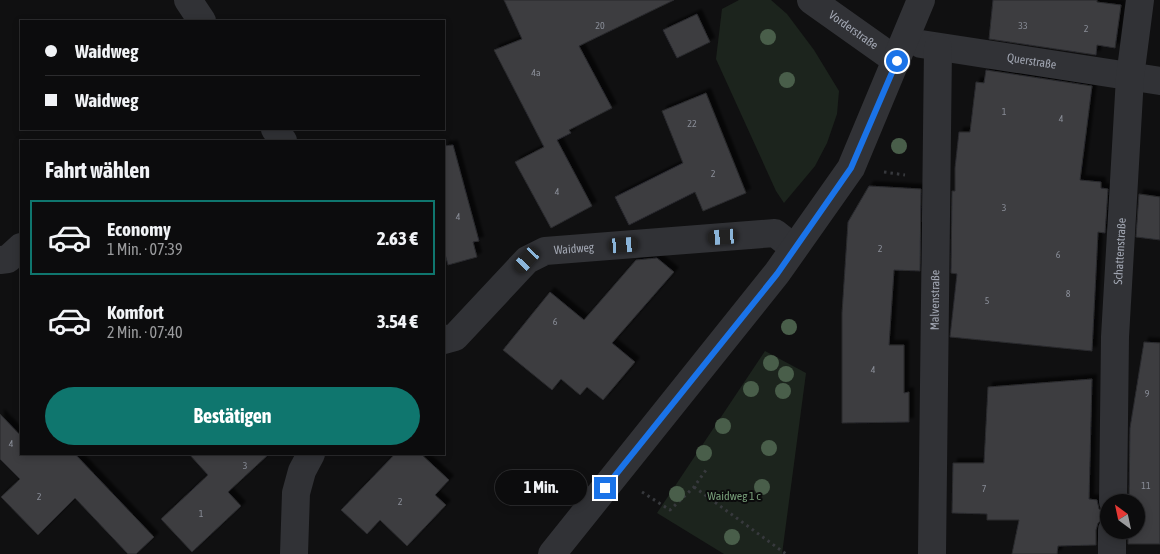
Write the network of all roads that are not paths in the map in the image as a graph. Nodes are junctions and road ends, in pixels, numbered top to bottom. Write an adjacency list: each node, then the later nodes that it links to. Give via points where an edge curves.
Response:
1 (188, 0): 5 (street)
2 (811, 0): 7 (street, Vorderstraße)
3 (921, 0): 7 (street)
4 (1140, 0): 8 (street, Schattenstraße)
5 (201, 20)
6 (938, 48): 7 (street, Querstraße); 8 (street, Querstraße); 19 (street, Malvenstraße)
7 (901, 51): 11 (street, via 851,168)
8 (1130, 77): 9 (street, Querstraße); 15 (street, Schattenstraße, via 1115,337)
9 (1160, 81)
10 (20, 248): 12 (street, via 8,259)
11 (794, 248): 13 (street, Waidweg, via 775,233 545,251 527,260 455,336); 18 (street, via 777,274)
12 (0, 260)
13 (445, 340)
14 (310, 455): 17 (street, via 302,470 296,493)
15 (1113, 494)
16 (1112, 539): 20 (street)
17 (294, 554)
18 (552, 554)
19 (932, 554)
20 (1112, 554)

